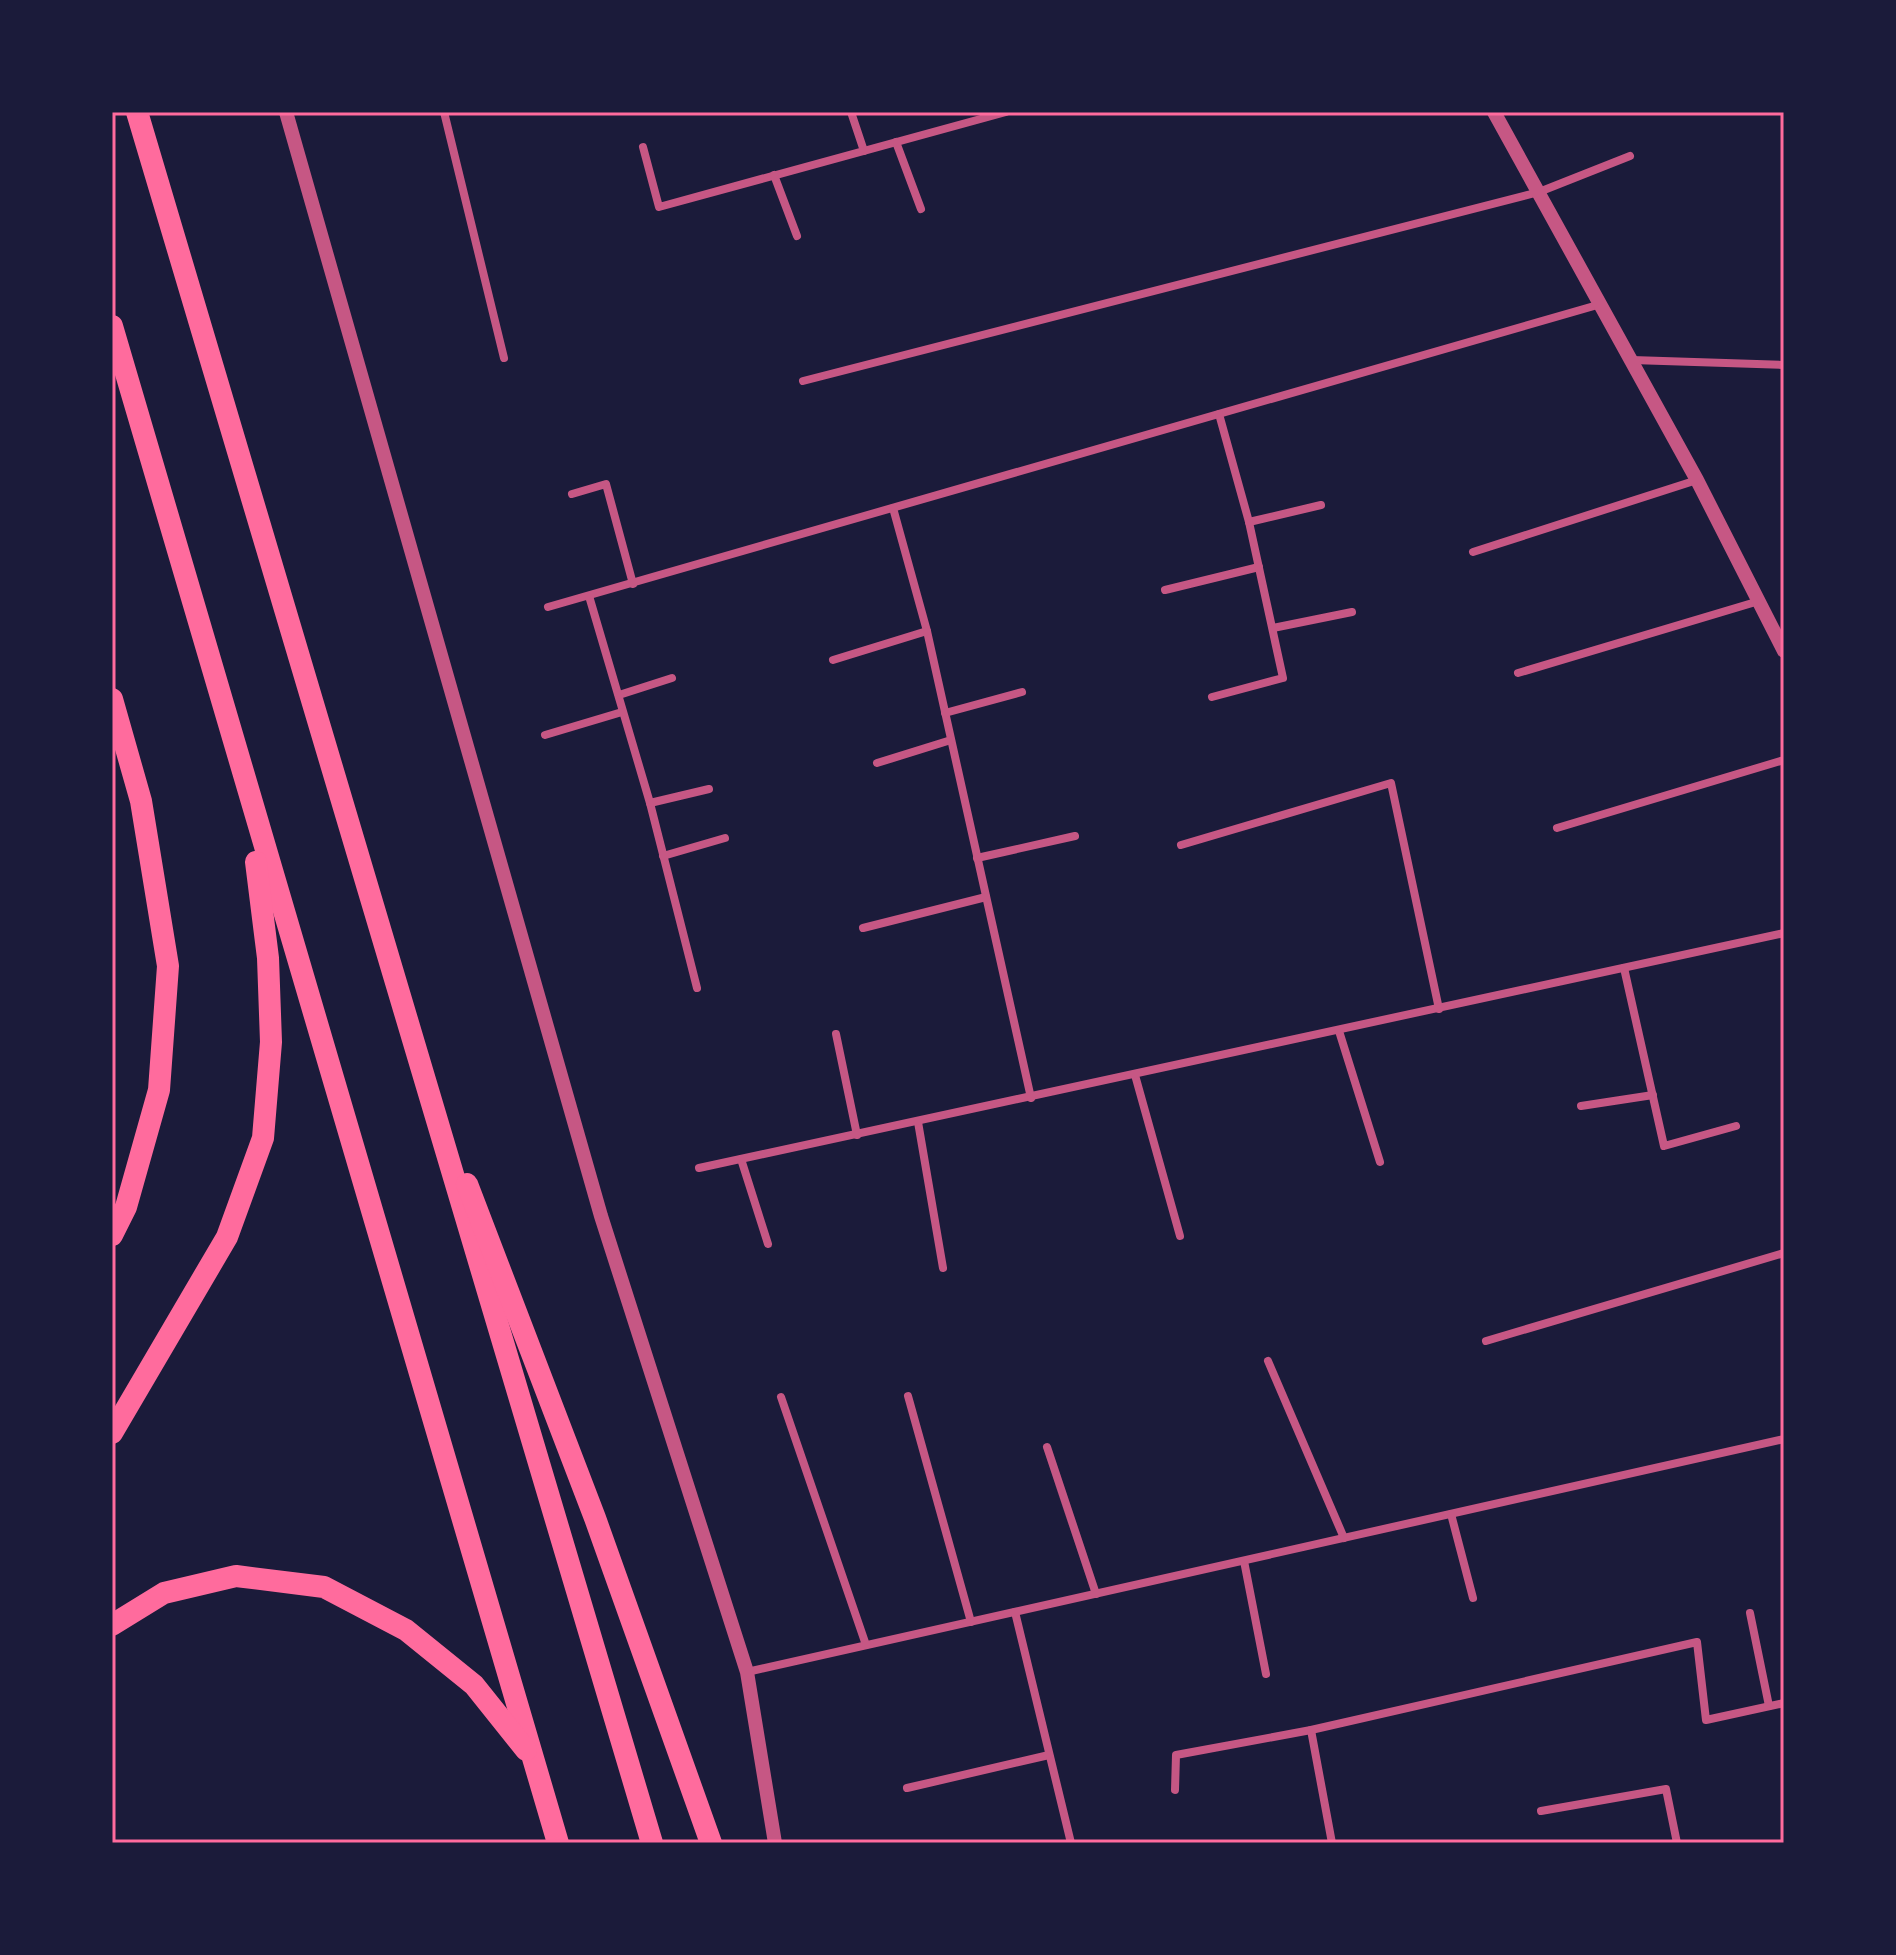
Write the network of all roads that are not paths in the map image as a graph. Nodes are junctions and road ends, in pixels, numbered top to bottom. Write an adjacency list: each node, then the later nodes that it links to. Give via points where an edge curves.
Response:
1 (137, 112): 66 (highway)
2 (286, 112): 101 (street, via 601,1216)
3 (444, 112): 17 (street)
4 (851, 112): 9 (street)
5 (1006, 112): 7 (street)
6 (1494, 112): 12 (street)
7 (896, 142): 9 (street); 13 (street)
8 (643, 147): 11 (street, via 659,207)
9 (864, 151): 11 (street)
10 (1630, 156): 12 (street)
11 (774, 175): 14 (street)
12 (1539, 192): 15 (street); 20 (street)
13 (921, 209)
14 (797, 236)
15 (1602, 304): 18 (street); 21 (street)
16 (112, 326): 52 (highway)
17 (504, 358)
18 (1632, 360): 19 (street); 22 (street)
19 (1784, 365)
20 (803, 381)
21 (1219, 414): 25 (street); 26 (street)
22 (1697, 480): 27 (street); 32 (street)
23 (572, 494): 29 (street, via 606,484)
24 (1321, 505): 26 (street)
25 (893, 508): 29 (street); 36 (street)
26 (1249, 522): 28 (street)
27 (1473, 552)
28 (1259, 567): 30 (street); 35 (street)
29 (633, 584): 31 (street)
30 (1165, 590)
31 (589, 596): 33 (street); 42 (street)
32 (1759, 601): 37 (street); 39 (street)
33 (548, 607)
34 (1352, 612): 35 (street)
35 (1273, 628): 43 (street, via 1283,678)
36 (927, 631): 38 (street); 46 (street)
37 (1784, 651)
38 (833, 660)
39 (1518, 673)
40 (672, 678): 42 (street)
41 (1022, 692): 46 (street)
42 (619, 695): 45 (street)
43 (1212, 697)
44 (112, 699): 79 (highway, via 141,801 168,966 159,1090 126,1207)
45 (622, 712): 47 (street); 53 (street)
46 (945, 713): 48 (street)
47 (545, 735)
48 (951, 740): 50 (street); 59 (street)
49 (1784, 760): 54 (street)
50 (877, 763)
51 (709, 789): 53 (street)
52 (248, 797): 88 (highway, via 268,958 271,1042 263,1138 227,1237); 107 (highway)
53 (650, 803): 58 (street)
54 (1557, 828)
55 (1075, 836): 59 (street)
56 (725, 838): 58 (street)
57 (1181, 845): 65 (street, via 1391,783)
58 (663, 856): 64 (street)
59 (977, 858): 60 (street)
60 (986, 897): 61 (street); 71 (street)
61 (863, 928)
62 (1784, 933): 63 (street)
63 (1624, 968): 65 (street); 70 (street)
64 (697, 988)
65 (1439, 1009): 67 (street)
66 (401, 1010): 112 (highway); 113 (highway, via 595,1518)
67 (1339, 1031): 69 (street); 77 (street)
68 (836, 1034): 75 (street)
69 (1135, 1075): 71 (street); 80 (street)
70 (1653, 1095): 72 (street); 74 (street, via 1664,1146)
71 (1031, 1098): 73 (street)
72 (1581, 1106)
73 (918, 1122): 75 (street); 83 (street)
74 (1736, 1126)
75 (857, 1135): 76 (street)
76 (741, 1159): 78 (street); 81 (street)
77 (1380, 1162)
78 (699, 1168)
79 (112, 1235)
80 (1180, 1236)
81 (768, 1244)
82 (1784, 1253): 84 (street)
83 (943, 1268)
84 (1486, 1341)
85 (1268, 1361): 92 (street)
86 (908, 1396): 98 (street)
87 (781, 1397): 100 (street)
88 (112, 1433)
89 (1784, 1439): 91 (street)
90 (1047, 1447): 94 (street)
91 (1451, 1514): 92 (street); 95 (street)
92 (1344, 1538): 93 (street)
93 (1244, 1561): 94 (street); 102 (street)
94 (1096, 1594): 96 (street)
95 (1473, 1598)
96 (1015, 1612): 98 (street); 106 (street)
97 (1750, 1613): 104 (street)
98 (971, 1622): 100 (street)
99 (112, 1625): 107 (highway, via 164,1593 236,1576 324,1587 406,1630 474,1685)
100 (866, 1645): 101 (street)
101 (747, 1672): 114 (street)
102 (1266, 1674)
103 (1784, 1703): 104 (street)
104 (1769, 1706): 105 (street, via 1706,1720 1697,1642)
105 (1311, 1730): 109 (street, via 1176,1755); 116 (street)
106 (1049, 1755): 108 (street); 115 (street)
107 (534, 1760): 111 (highway)
108 (907, 1788)
109 (1175, 1790)
110 (1541, 1811): 117 (street, via 1666,1789)
111 (558, 1843)
112 (652, 1843)
113 (711, 1843)
114 (775, 1843)
115 (1071, 1843)
116 (1332, 1843)
117 (1677, 1843)

